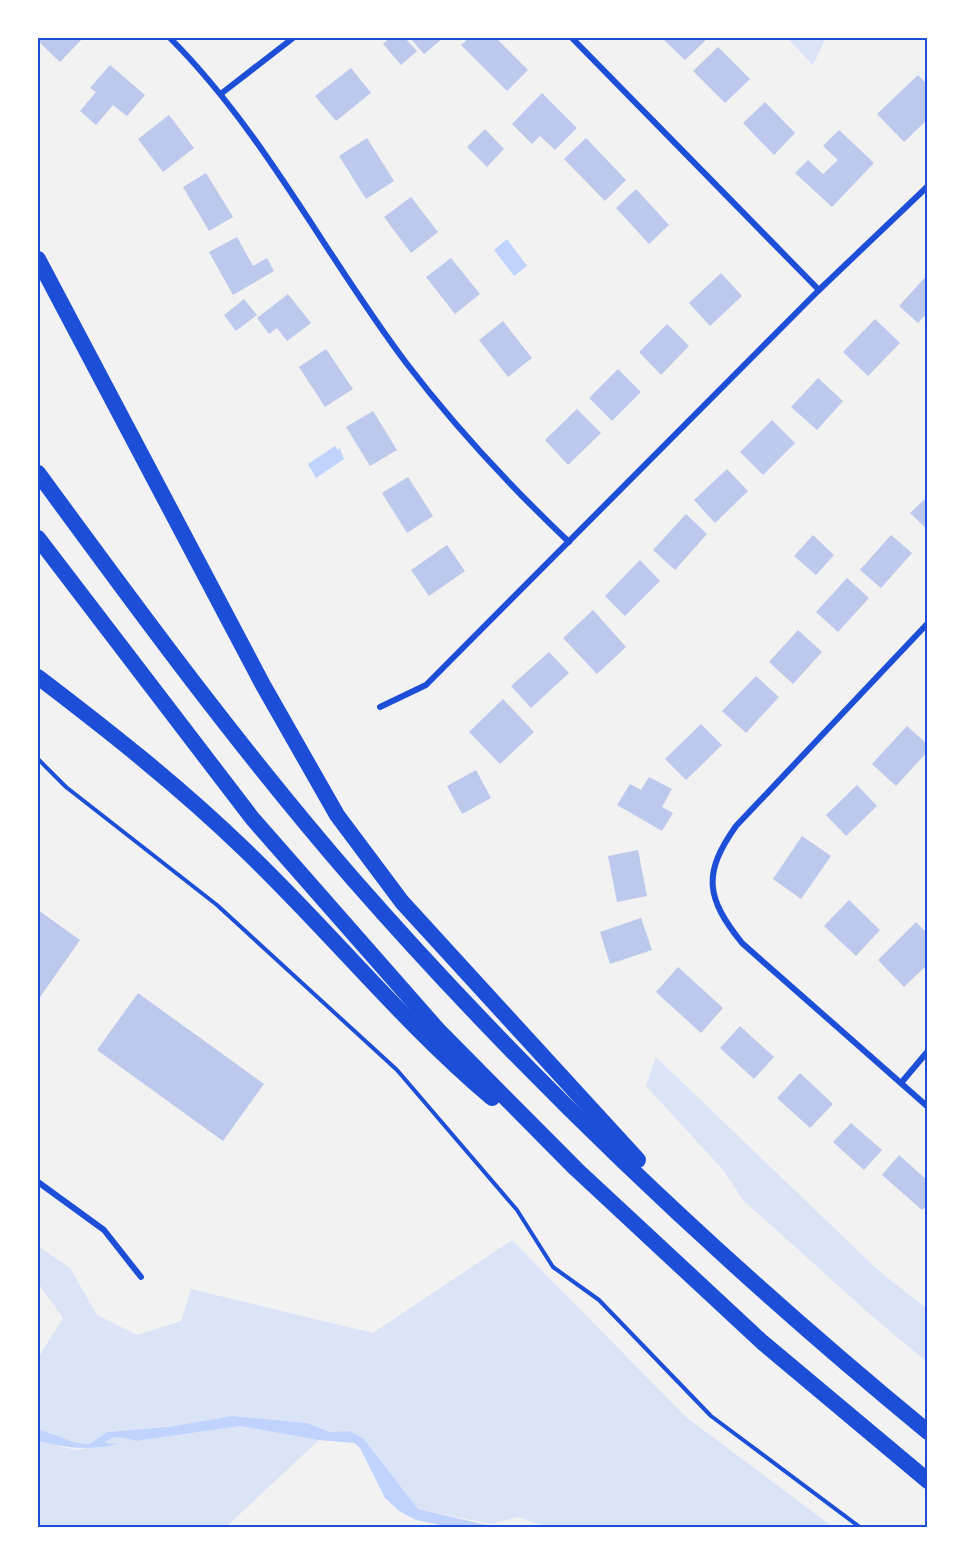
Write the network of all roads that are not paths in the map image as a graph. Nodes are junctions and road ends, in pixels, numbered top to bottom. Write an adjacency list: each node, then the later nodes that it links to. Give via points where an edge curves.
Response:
1 (170, 38): 4 (street)
2 (293, 38): 4 (street)
3 (572, 38): 7 (street)
4 (222, 93): 10 (street, via 407,363 513,488)
5 (927, 186): 7 (street)
6 (38, 260): 19 (highway, via 263,685 337,815 402,902)
7 (819, 290): 10 (street)
8 (38, 473): 19 (highway, via 154,632 352,877 575,1114)
9 (38, 538): 17 (highway, via 252,818 439,1031)
10 (569, 542): 13 (street, via 426,685)
11 (927, 623): 15 (street, via 736,826 719,851 711,886 722,919 742,943)
12 (38, 677): 17 (highway, via 102,726 245,849 445,1058)
13 (381, 707)
14 (927, 1051): 15 (street)
15 (901, 1083): 16 (street)
16 (927, 1107)
17 (576, 1169): 22 (highway, via 762,1342)
18 (38, 1182): 20 (street, via 104,1230)
19 (729, 1260): 21 (highway)
20 (141, 1277)
21 (927, 1432)
22 (927, 1481)

